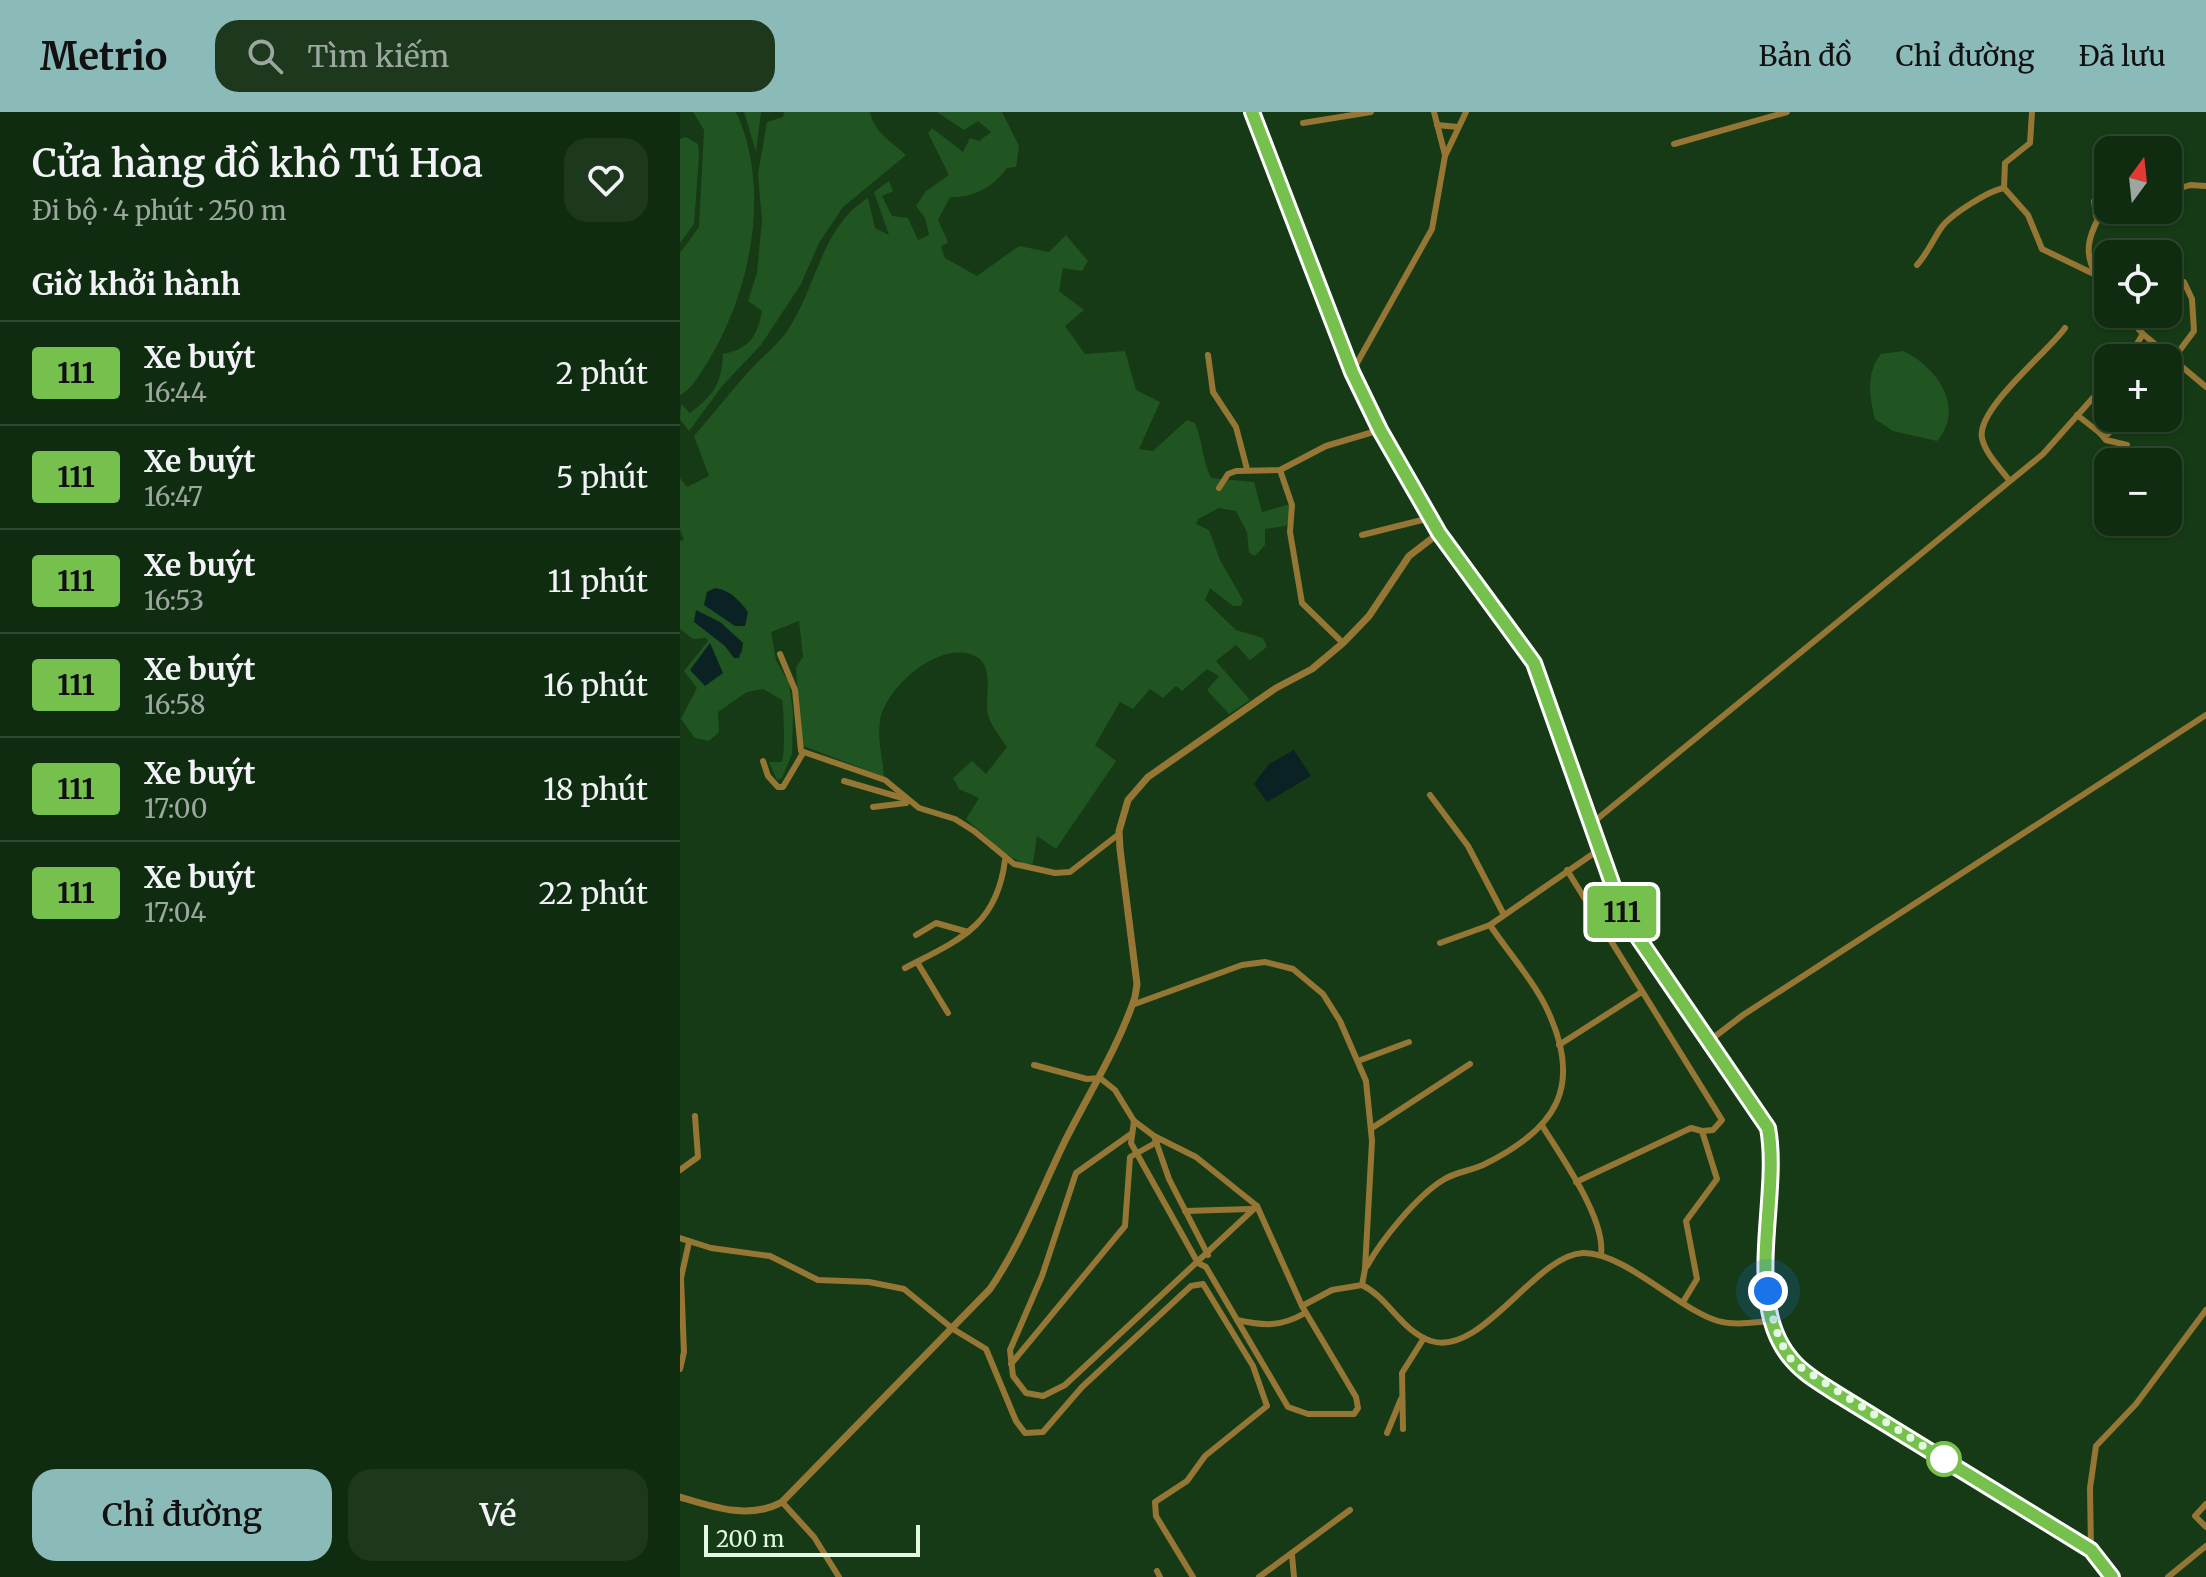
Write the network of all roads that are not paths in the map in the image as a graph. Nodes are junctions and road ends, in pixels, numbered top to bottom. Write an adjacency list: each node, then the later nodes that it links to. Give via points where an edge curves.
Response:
1 (1252, 112): 28 (main road)
2 (1371, 112): 7 (street)
3 (1434, 112): 8 (street)
4 (1466, 112): 9 (street)
5 (1787, 112): 10 (street)
6 (2032, 112): 13 (street, via 2030,143 2005,163)
7 (1303, 123)
8 (1437, 125): 9 (street); 11 (street)
9 (1458, 127): 11 (street)
10 (1674, 144)
11 (1445, 156): 28 (street, via 1432,229)
12 (2206, 186): 14 (street)
13 (2004, 188): 16 (street, via 1943,225); 18 (street, via 2028,215 2042,249)
14 (2182, 188)
15 (2096, 224): 17 (street, via 2087,245)
16 (1917, 265)
17 (2094, 271)
18 (2094, 274)
19 (2184, 282): 25 (street, via 2192,299 2194,331)
20 (2065, 328): 38 (street, via 1999,399 1983,428 1982,439)
21 (2138, 328): 22 (street)
22 (2143, 334): 23 (street); 24 (street)
23 (2137, 344)
24 (2156, 344)
25 (2182, 347)
26 (1208, 355): 36 (street, via 1213,392 1236,427)
27 (2182, 365): 29 (street)
28 (1352, 372): 32 (main road)
29 (2206, 387)
30 (2094, 396): 31 (street)
31 (2077, 415): 34 (street); 38 (street, via 2043,454)
32 (1380, 430): 37 (street, via 1326,446); 40 (main road)
33 (2113, 432): 34 (street)
34 (2100, 433): 35 (street)
35 (2127, 445)
36 (1247, 469): 37 (street); 39 (street, via 1228,474)
37 (1280, 470): 43 (street, via 1292,505 1290,532 1302,603)
38 (2009, 480): 52 (street)
39 (1219, 488)
40 (1430, 518): 41 (main road); 42 (street)
41 (1439, 533): 43 (street, via 1409,556 1369,616); 52 (main road, via 1534,663)
42 (1362, 535)
43 (1343, 643): 53 (street, via 1148,777 1128,800)
44 (780, 654): 46 (street, via 795,690)
45 (2205, 718): 67 (street)
46 (803, 753): 47 (street, via 783,787 768,776); 50 (street, via 871,774)
47 (763, 761)
48 (844, 781): 50 (street)
49 (1430, 795): 57 (street, via 1468,846)
50 (910, 802): 51 (street); 55 (street, via 963,824)
51 (873, 807)
52 (1591, 824): 54 (main road)
53 (1119, 834): 55 (street, via 1085,864 1065,873); 65 (street, via 1137,984)
54 (1600, 849): 56 (street); 67 (main road, via 1624,917)
55 (1005, 860): 59 (street, via 993,905)
56 (1567, 870): 57 (street); 64 (street)
57 (1504, 915): 58 (street)
58 (1490, 925): 61 (street); 69 (street, via 1545,1004)
59 (968, 932): 60 (street, via 936,923); 62 (street)
60 (916, 935)
61 (1440, 943)
62 (917, 962): 63 (street); 66 (street)
63 (905, 968)
64 (1640, 993): 69 (street); 78 (street, via 1722,1120 1713,1130)
65 (1132, 1005): 70 (street, via 1242,965 1278,963 1323,994); 73 (street)
66 (948, 1013)
67 (1709, 1041): 98 (main road, via 1768,1128 1766,1256)
68 (1409, 1042): 70 (street)
69 (1559, 1045): 76 (street, via 1560,1092)
70 (1358, 1061): 77 (street)
71 (1470, 1064): 77 (street)
72 (1034, 1065): 73 (street)
73 (1100, 1078): 75 (street, via 1115,1090); 99 (street, via 1006,1266)
74 (695, 1116): 82 (street, via 698,1157)
75 (1134, 1121): 79 (street); 80 (street)
76 (1543, 1127): 83 (street); 92 (street, via 1511,1151 1440,1181)
77 (1372, 1128): 92 (street)
78 (1702, 1131): 83 (street, via 1691,1128); 94 (street, via 1717,1179 1686,1221 1697,1279)
79 (1131, 1134): 81 (street); 101 (street, via 1078,1169 1042,1276 1013,1339)
80 (1156, 1139): 81 (street); 84 (street, via 1196,1157); 85 (street)
81 (1135, 1151): 90 (street); 101 (street, via 1128,1164 1125,1226)
82 (680, 1170)
83 (1576, 1182): 89 (street, via 1593,1214)
84 (1254, 1207): 85 (street); 88 (street); 95 (street)
85 (1185, 1211): 88 (street)
86 (680, 1238): 87 (street)
87 (689, 1242): 99 (street, via 770,1256 818,1280 896,1286); 102 (street, via 681,1278)
88 (1208, 1253): 90 (street); 91 (street)
89 (1601, 1255): 94 (street); 100 (street, via 1569,1256 1455,1343)
90 (1198, 1263): 91 (street); 101 (street, via 1053,1394 1026,1393)
91 (1206, 1267): 97 (street)
92 (1365, 1269): 93 (street)
93 (1362, 1285): 95 (street, via 1332,1290); 100 (street)
94 (1683, 1302): 98 (street, via 1718,1321)
95 (1304, 1310): 97 (street, via 1284,1324); 97 (street, via 1356,1397 1354,1414 1308,1414 1288,1407)
96 (2206, 1310): 112 (street, via 2136,1404 2096,1446)
97 (1237, 1320)
98 (1773, 1321): 112 (main road, via 1784,1350 1807,1374)
99 (953, 1329): 107 (street); 115 (street, via 986,1349 1020,1429 1038,1434 1191,1286 1207,1288 1253,1366 1267,1406 1205,1456 1187,1481 1155,1502 1156,1516)
100 (1424, 1338): 103 (street, via 1405,1363)
101 (1011, 1364)
102 (680, 1369)
103 (1401, 1399): 104 (street); 105 (street)
104 (1403, 1429)
105 (1387, 1433)
106 (680, 1497): 107 (street, via 752,1512)
107 (782, 1502): 114 (street, via 814,1537)
108 (2206, 1504): 110 (street, via 2195,1516)
109 (1350, 1510): 113 (street)
110 (2206, 1527)
111 (2206, 1546): 119 (street)
112 (2091, 1550): 118 (main road)
113 (1292, 1555): 116 (street); 117 (street)
114 (839, 1577)
115 (1193, 1577)
116 (1259, 1577)
117 (1294, 1577)
118 (2112, 1577)
119 (2168, 1577)

